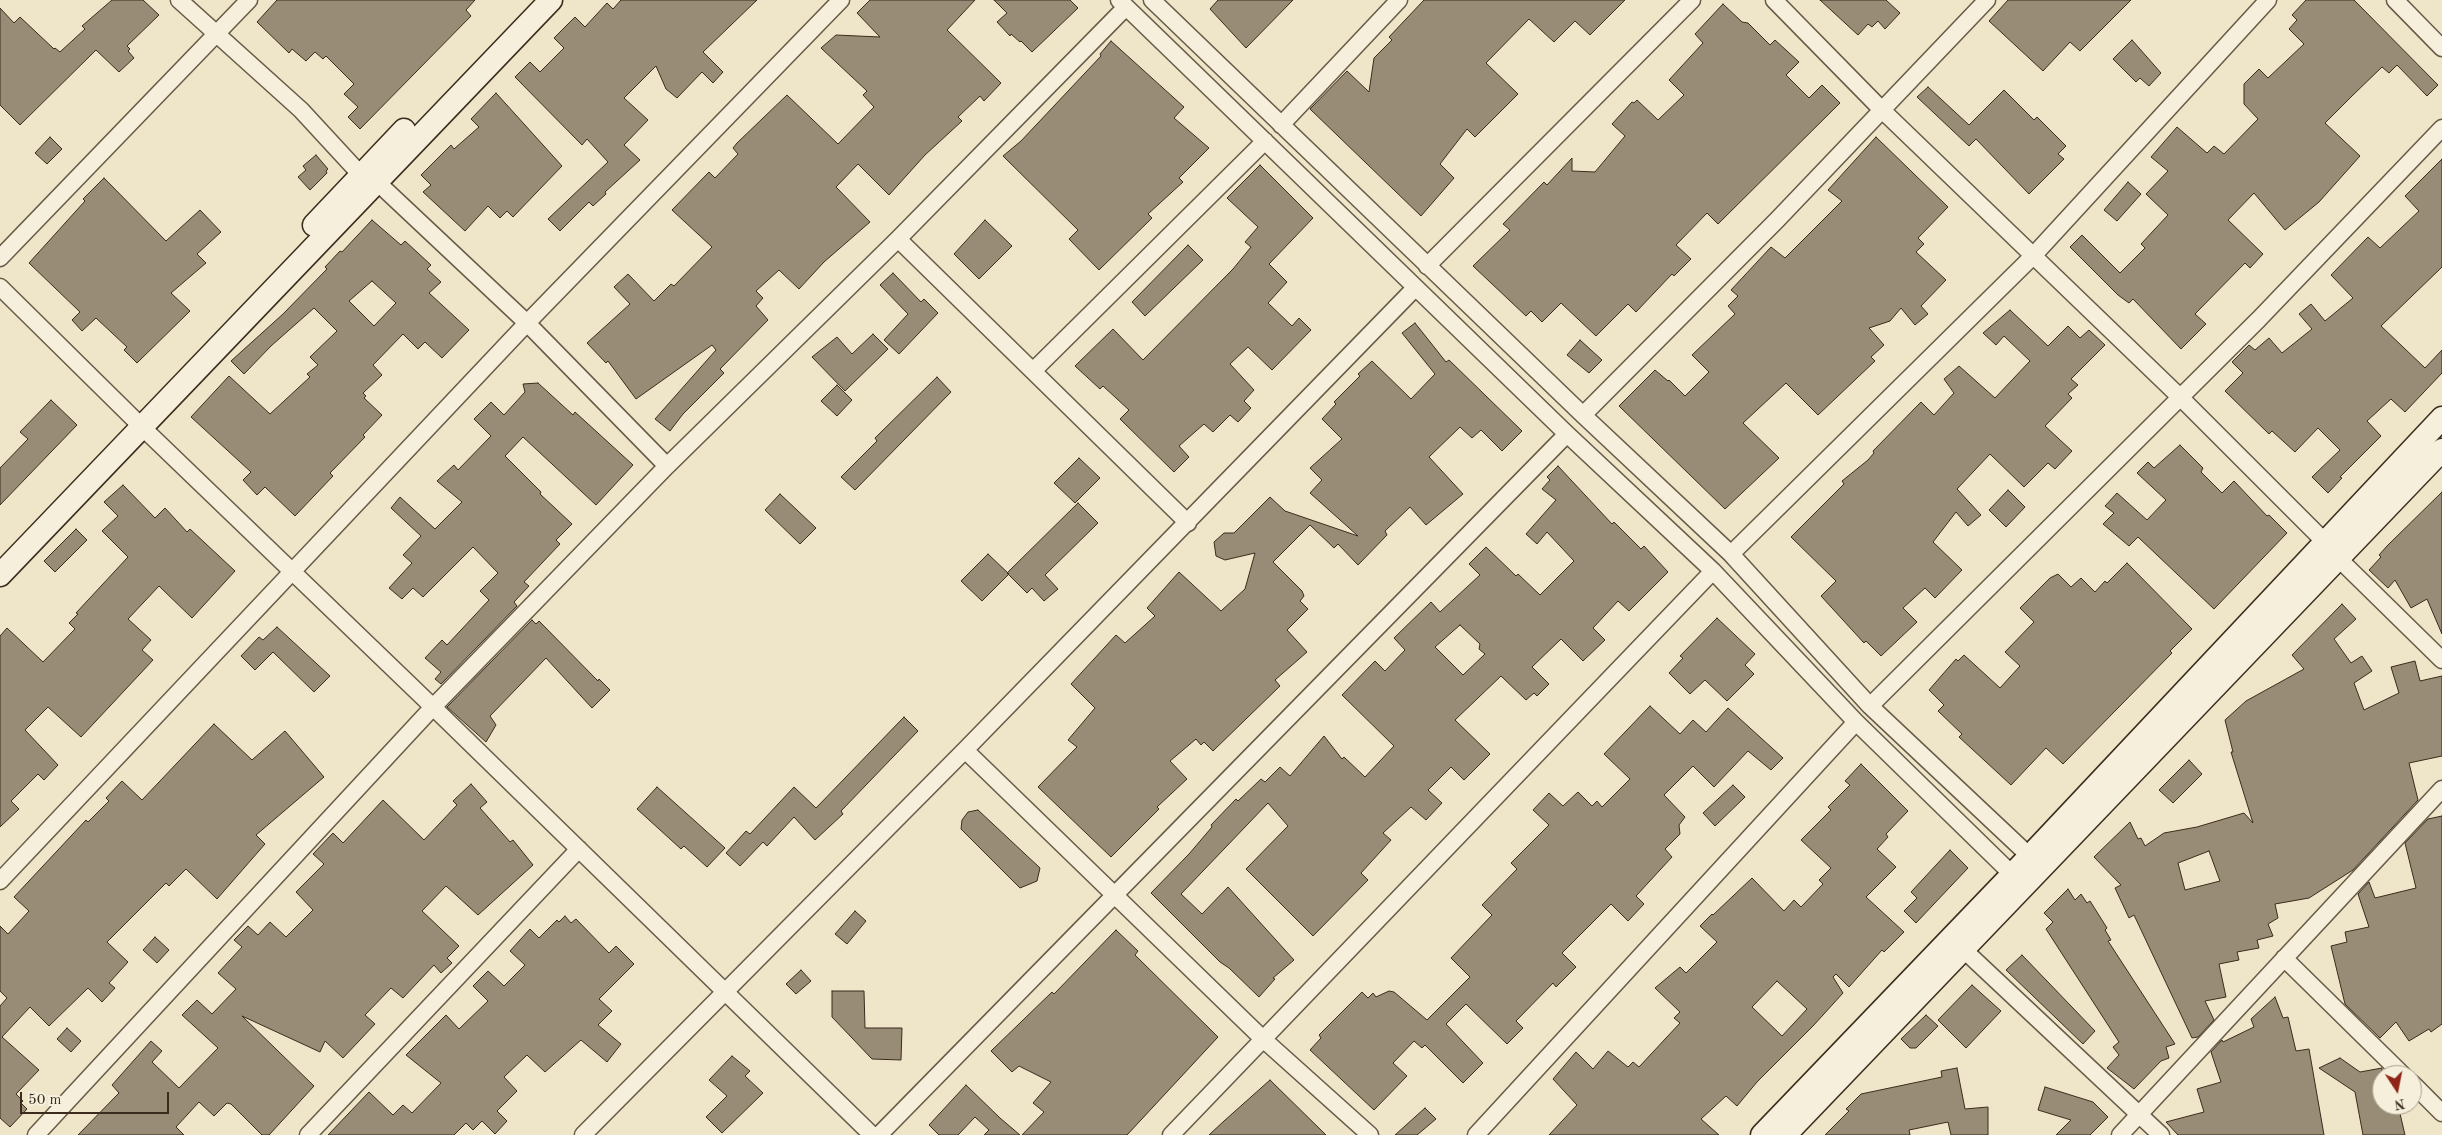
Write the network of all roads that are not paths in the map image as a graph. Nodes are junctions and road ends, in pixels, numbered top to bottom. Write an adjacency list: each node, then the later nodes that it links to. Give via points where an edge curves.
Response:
1 (180, 0): 14 (street)
2 (249, 0): 14 (street)
3 (530, 0): 20 (street)
4 (551, 0): 20 (street)
5 (841, 0): 27 (street)
6 (1152, 0): 17 (street)
7 (1399, 0): 17 (street)
8 (1692, 0): 24 (street)
9 (1774, 0): 16 (street)
10 (1987, 0): 16 (street)
11 (2268, 0): 22 (street)
12 (2395, 0): 15 (street)
13 (1122, 3): 19 (street); 21 (street)
14 (218, 34): 20 (street, via 301,110); 23 (street)
15 (2442, 48)
16 (1882, 110): 22 (street); 30 (street)
17 (1280, 125): 24 (street)
18 (2442, 128): 29 (street)
19 (1266, 141): 26 (street); 28 (street)
20 (369, 179): 27 (street); 32 (street)
21 (898, 239): 28 (street); 35 (street)
22 (2033, 256): 29 (street); 38 (street)
23 (0, 258)
24 (1427, 266): 30 (street)
25 (0, 286): 32 (street)
26 (1415, 288): 33 (street); 36 (street)
27 (527, 323): 35 (street); 42 (street)
28 (1033, 371): 36 (street)
29 (2181, 398): 37 (street); 45 (street)
30 (1583, 415): 38 (street)
31 (2442, 418): 37 (street)
32 (137, 422): 39 (street); 42 (street); 43 (street)
33 (1567, 434): 41 (street); 54 (street)
34 (2442, 450): 40 (street)
35 (667, 466): 46 (street)
36 (1188, 523): 48 (street)
37 (2324, 541): 51 (street)
38 (1731, 554): 45 (street)
39 (0, 556)
40 (2339, 559): 44 (street); 51 (street)
41 (1713, 571): 47 (street); 58 (street)
42 (293, 572): 46 (street); 53 (street)
43 (0, 575)
44 (2442, 660)
45 (1870, 706): 51 (street)
46 (433, 707): 50 (street); 63 (street)
47 (1856, 722): 52 (street); 70 (street)
48 (965, 750): 54 (street); 57 (street)
49 (2442, 789): 56 (street)
50 (579, 849): 57 (street); 64 (street)
51 (2035, 861): 52 (street)
52 (2018, 879): 55 (street); 71 (street)
53 (0, 881)
54 (1115, 894): 58 (street); 67 (street)
55 (1964, 950): 62 (street); 72 (street)
56 (2284, 958): 59 (street); 62 (street)
57 (724, 991): 65 (street); 66 (street)
58 (1263, 1039): 68 (street); 69 (street)
59 (2394, 1065)
60 (2422, 1093): 61 (street)
61 (2442, 1113)
62 (2141, 1114): 73 (street); 74 (street)
63 (36, 1135)
64 (308, 1135)
65 (583, 1135)
66 (872, 1135)
67 (879, 1135)
68 (1171, 1135)
69 (1370, 1135)
70 (1476, 1135)
71 (1762, 1135)
72 (1785, 1135)
73 (2120, 1135)
74 (2162, 1135)

